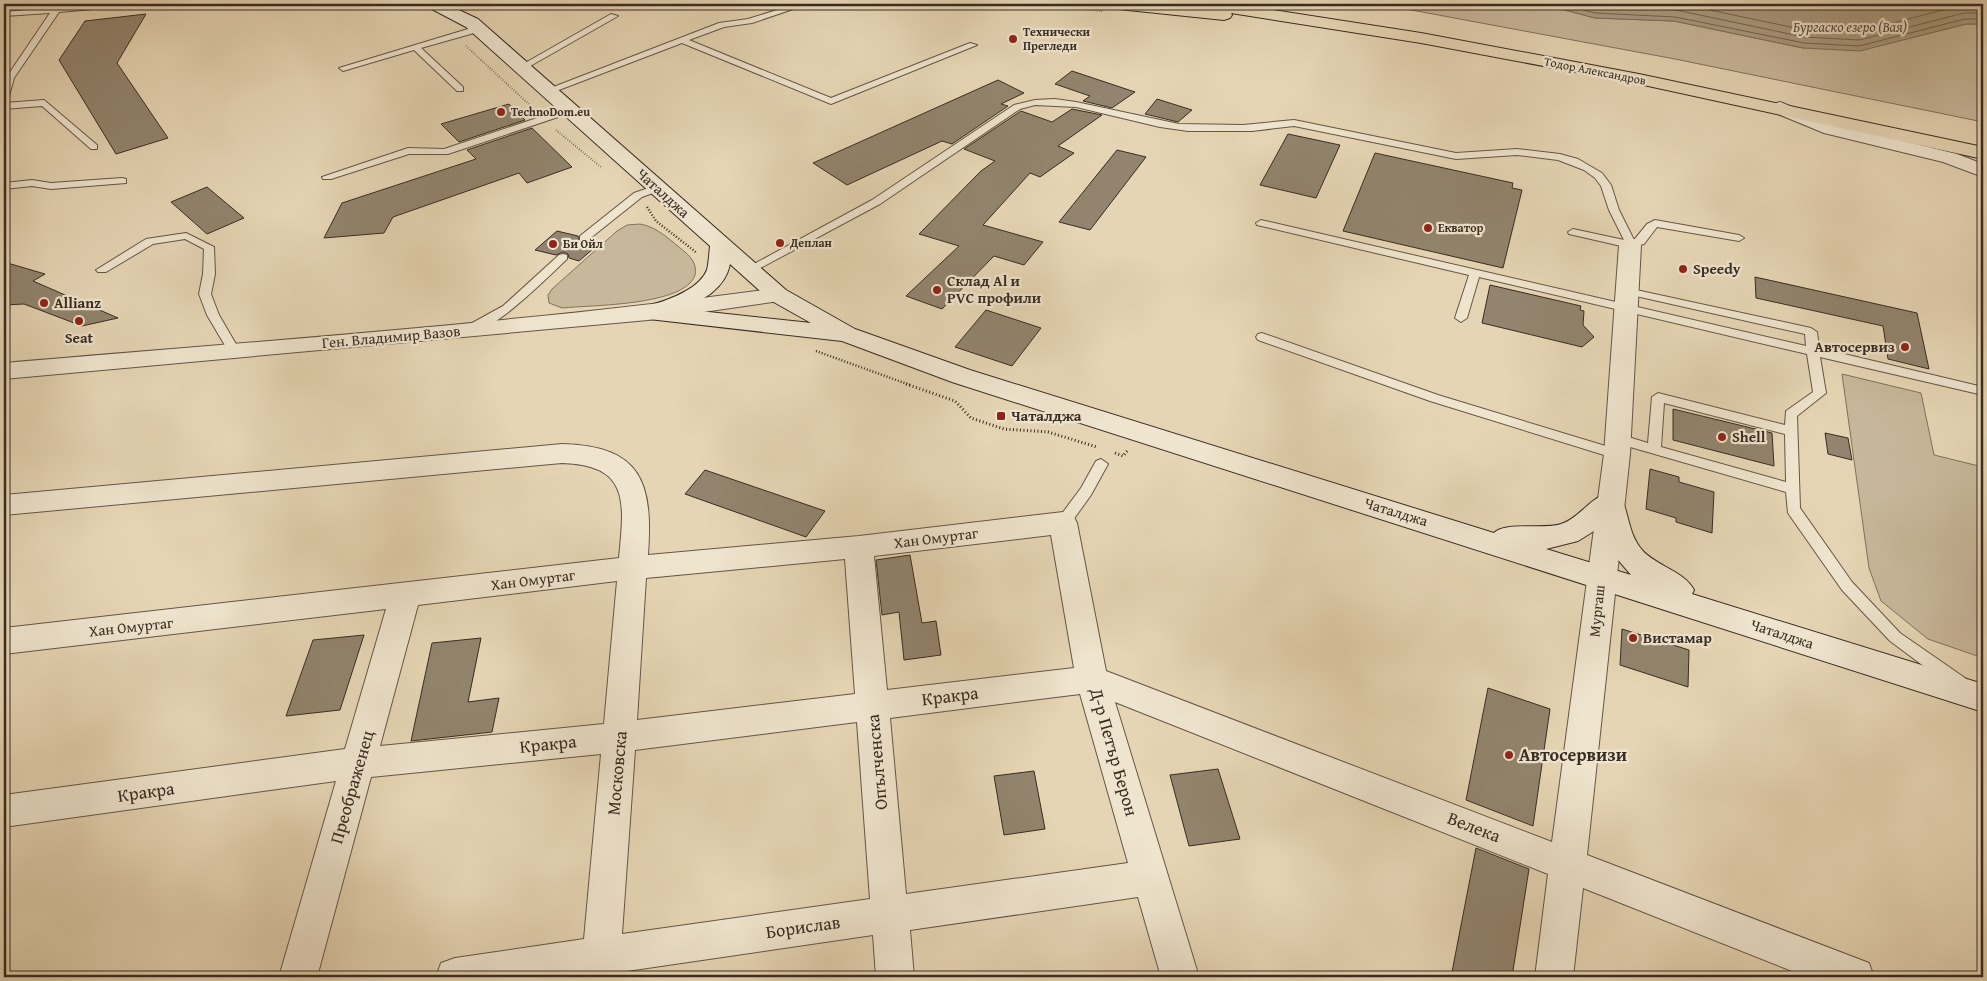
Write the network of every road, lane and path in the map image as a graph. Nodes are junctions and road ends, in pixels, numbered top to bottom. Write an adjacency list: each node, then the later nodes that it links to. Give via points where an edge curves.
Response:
1 (127, 4): 9 (lane)
2 (434, 4): 12 (street, Чаталджа)
3 (804, 4): 14 (lane, via 756,19 722,25)
4 (1037, 4): 8 (path)
5 (1205, 4): 13 (highway, Тодор Александров)
6 (1274, 4): 13 (highway, Тодор Александров)
7 (1289, 4): 13 (highway)
8 (1111, 7): 13 (highway)
9 (56, 10): 10 (lane); 21 (lane, via 10,78)
10 (4, 14)
11 (614, 16): 17 (lane)
12 (474, 18): 16 (lane); 17 (street, Чаталджа)
13 (1369, 23): 23 (highway, Тодор Александров); 25 (highway, Тодор Александров, via 1645,67)
14 (680, 40): 15 (lane, via 831,101); 20 (lane)
15 (973, 45)
16 (415, 47): 18 (lane); 19 (lane)
17 (522, 67): 20 (street, Чаталджа)
18 (343, 68)
19 (460, 89)
20 (548, 91): 24 (street, Чаталджа)
21 (4, 96)
22 (4, 106): 26 (lane, via 44,103)
23 (1780, 108): 27 (highway, Тодор Александров); 28 (street, via 1831,129 1950,158)
24 (570, 110): 29 (lane, via 445,152 434,154 421,148); 32 (street, Чаталджа)
25 (1983, 139)
26 (94, 147)
27 (1983, 153)
28 (1983, 171)
29 (327, 177)
30 (122, 181): 31 (lane)
31 (4, 186)
32 (657, 188): 35 (lane, via 638,195); 38 (street, Чаталджа)
33 (1261, 223): 42 (lane)
34 (1573, 232): 37 (lane)
35 (584, 238)
36 (1739, 238): 37 (lane, via 1655,223 1649,226 1642,241)
37 (1630, 244): 41 (lane, via 1606,185 1597,174 1578,163 1553,155 1504,152 1474,158 1294,122 1254,128 1179,127 1071,104 1040,102 1017,107 876,202); 44 (street, Мургаш)
38 (721, 245): 41 (street, Чаталджа); 45 (street, via 718,268 710,282 688,298)
39 (563, 257): 47 (lane, via 507,309)
40 (102, 270): 50 (lane, via 150,241 159,239 186,236 209,247 205,294)
41 (749, 270): 43 (street, Чаталджа)
42 (1475, 273): 44 (lane); 46 (lane)
43 (778, 295): 45 (street, Ген. Владимир Вазов); 48 (street, Чаталджа)
44 (1627, 299): 51 (lane); 51 (lane, via 1811,332); 55 (street, Мургаш)
45 (648, 313): 47 (street, Ген. Владимир Вазов); 48 (street)
46 (1461, 318)
47 (467, 331): 50 (street, Ген. Владимир Вазов)
48 (847, 334): 62 (street, Чаталджа, via 961,376)
49 (1262, 337): 55 (lane, via 1434,398)
50 (234, 351): 52 (street, Ген. Владимир Вазов)
51 (1813, 351): 53 (lane); 54 (lane, via 1820,394 1792,414)
52 (4, 371)
53 (1983, 390)
54 (1790, 431): 56 (lane, via 1658,397); 58 (lane)
55 (1617, 447): 56 (lane); 59 (street, Мургаш)
56 (1654, 449): 58 (lane)
57 (1101, 464): 61 (lane)
58 (1792, 489): 70 (lane, via 1793,509 1847,586 1895,637)
59 (1610, 502): 62 (street, via 1578,529 1561,535 1533,538); 65 (street, Мургаш); 67 (street, via 1619,539 1634,562 1657,578)
60 (4, 505): 64 (street, Московска, via 574,453 604,458 627,478 634,498)
61 (1063, 523): 63 (street, Хан Омуртаг); 69 (street, Д-р Петър Берон)
62 (1471, 536): 65 (street, Чаталджа)
63 (859, 547): 64 (street, Хан Омуртаг); 71 (street, Опълченска)
64 (634, 568): 66 (street, Хан Омуртаг); 72 (street, Московска)
65 (1600, 577): 67 (street, Чаталджа); 75 (street, Мургаш)
66 (405, 596): 68 (street, Хан Омуртаг); 73 (street, Преображенец)
67 (1737, 620): 70 (street, Чаталджа)
68 (4, 642)
69 (1092, 679): 71 (street, Кракра); 75 (street, Велека); 76 (street, Д-р Петър Берон)
70 (1980, 697)
71 (872, 706): 72 (street, Кракра); 77 (street, Опълченска)
72 (620, 737): 73 (street, Кракра); 78 (street, Московска)
73 (358, 763): 74 (street, Кракра); 79 (street, Преображенец)
74 (4, 811)
75 (1568, 864): 83 (street, Мургаш); 84 (street, Велека)
76 (1150, 877): 77 (street, Борислав); 82 (street, Д-р Петър Берон)
77 (890, 915): 78 (street, Борислав); 81 (street, Опълченска)
78 (601, 967): 80 (street, Борислав)
79 (298, 977)
80 (455, 977)
81 (895, 977)
82 (1180, 977)
83 (1554, 977)
84 (1855, 977)

